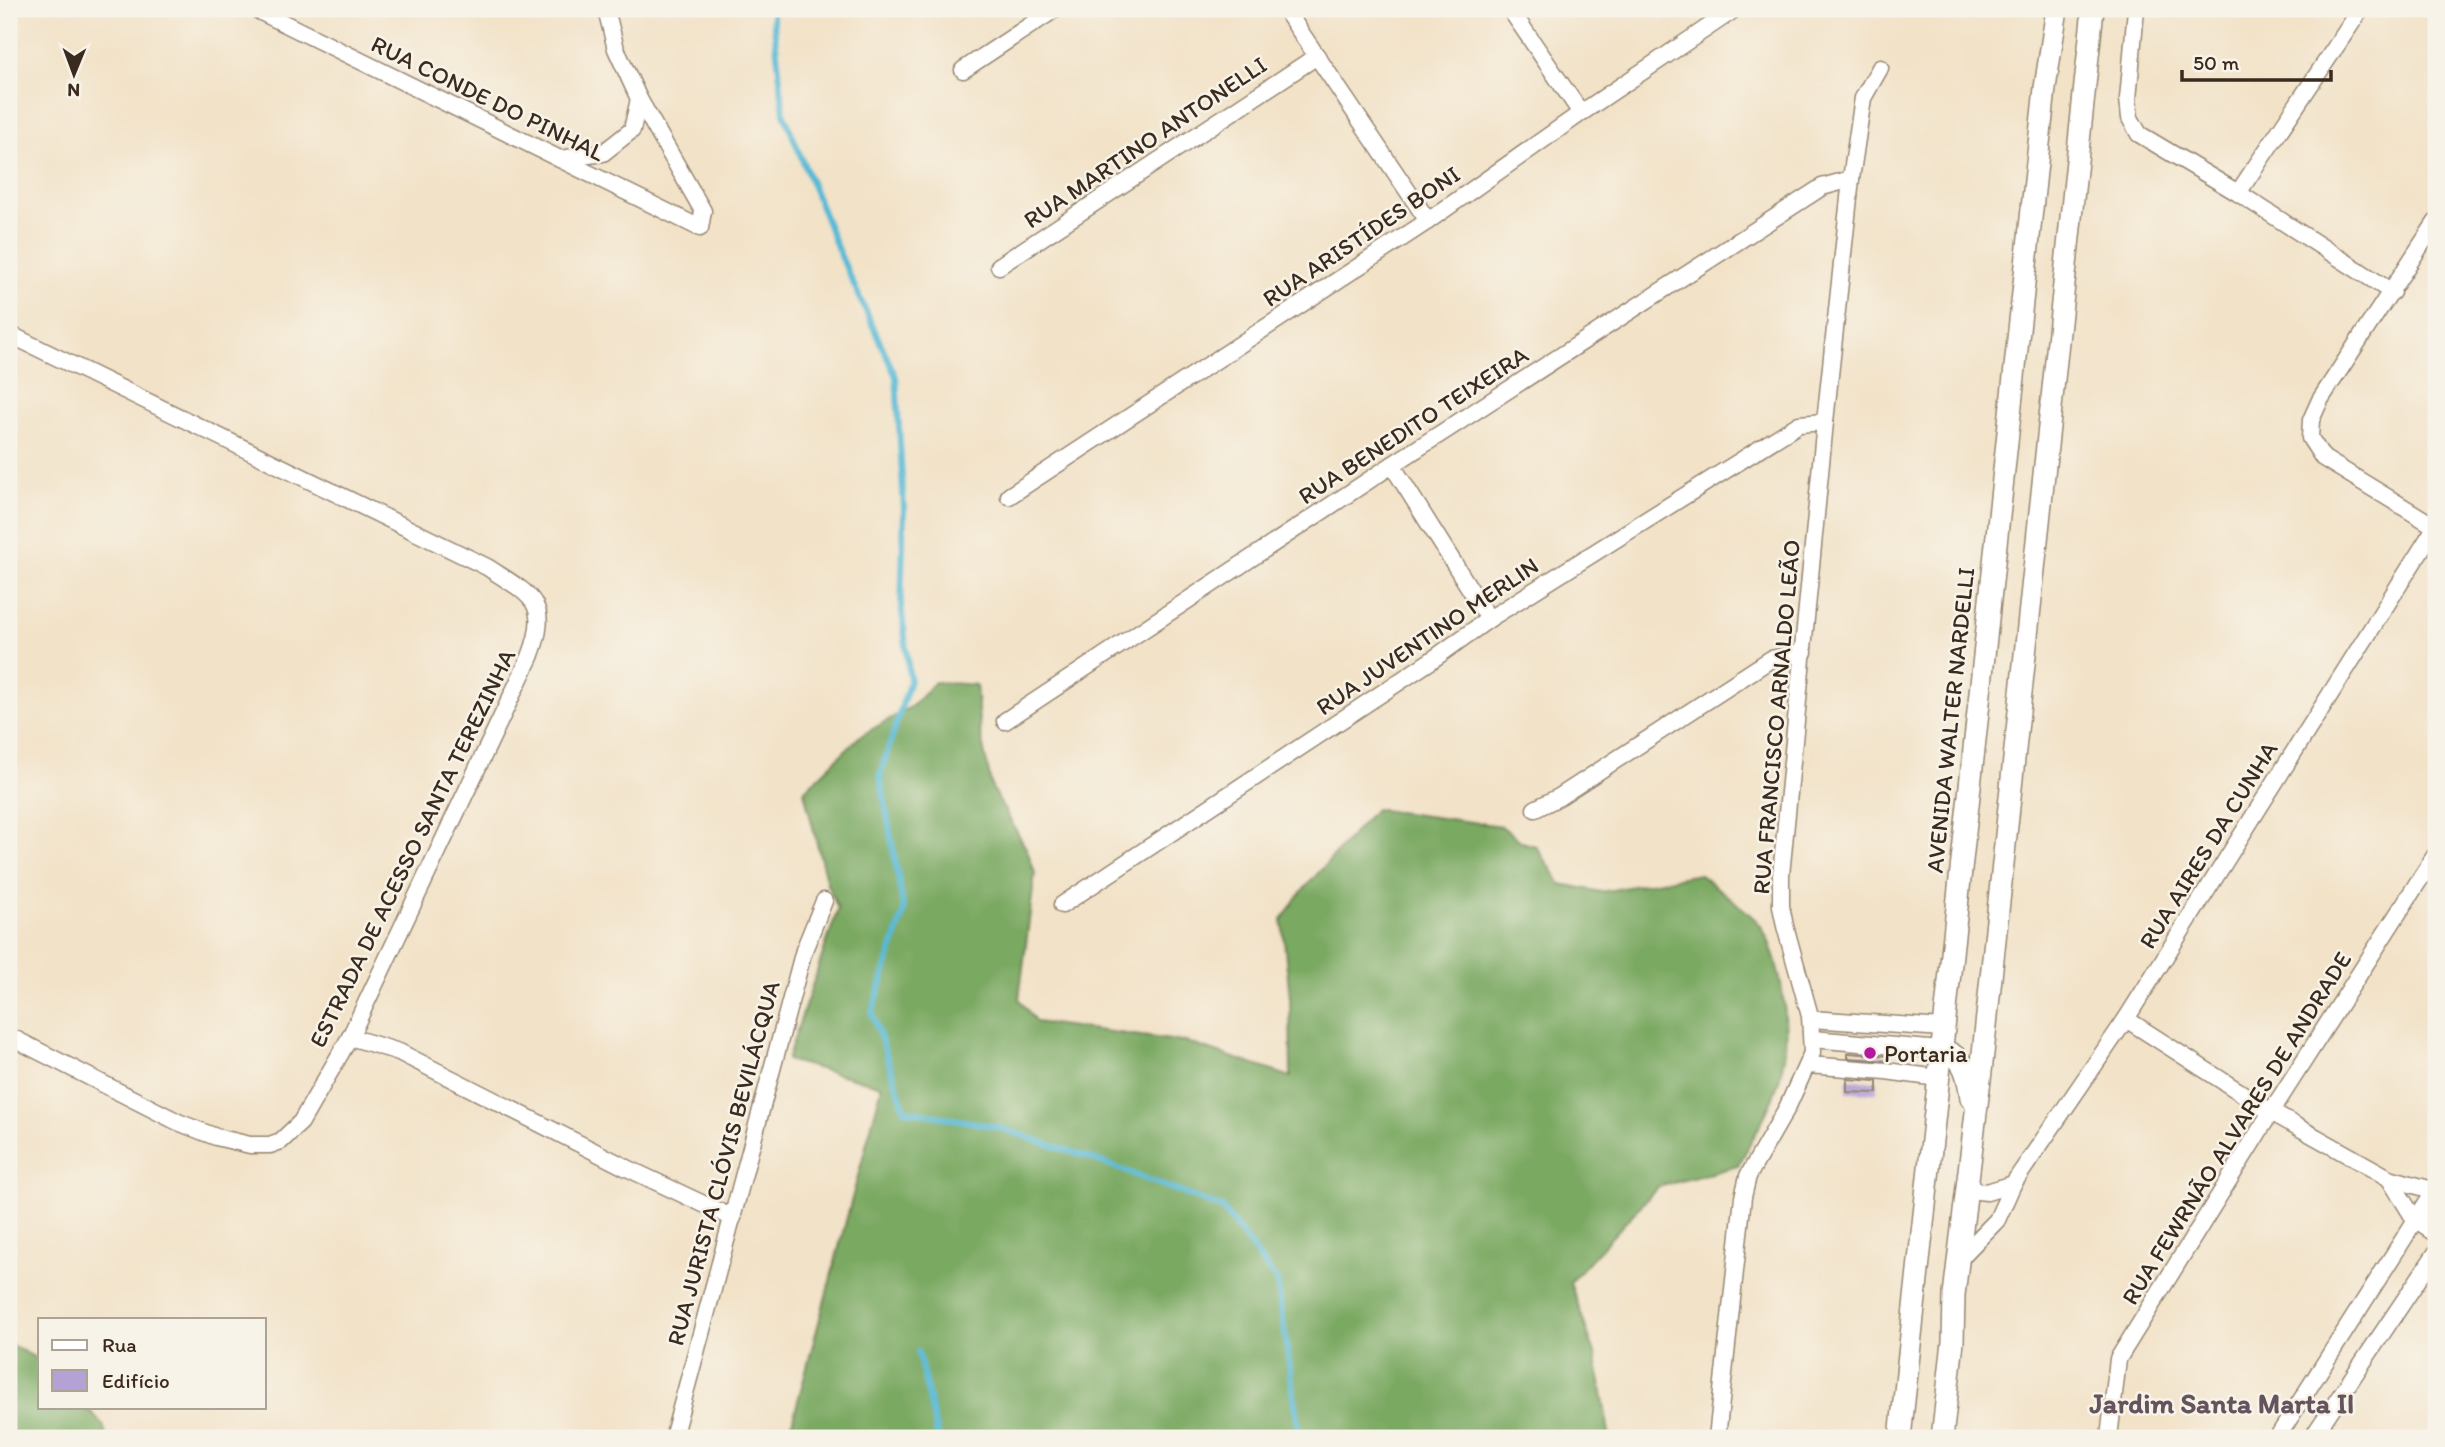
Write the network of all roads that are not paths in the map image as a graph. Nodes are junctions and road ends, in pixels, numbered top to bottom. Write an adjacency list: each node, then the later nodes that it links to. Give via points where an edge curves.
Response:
1 (255, 9): 16 (street, RUA CONDE DO PINHAL)
2 (606, 9): 14 (street, via 616,49)
3 (1055, 9): 13 (street)
4 (1285, 9): 11 (street)
5 (1510, 9): 15 (street)
6 (1735, 9): 15 (street, RUA ARISTÍDES BONI)
7 (2057, 9): 39 (street, AVENIDA WALTER NARDELLI)
8 (2093, 9): 42 (street)
9 (2136, 9): 18 (street, via 2130,118 2139,134)
10 (2361, 9): 18 (street)
11 (1317, 56): 19 (street); 21 (street, RUA MARTINO ANTONELLI)
12 (1880, 68): 17 (street, RUA FRANCISCO ARNALDO LEÃO, via 1863,99)
13 (962, 70)
14 (639, 99): 16 (street, via 632,130 603,153); 16 (street, RUA CONDE DO PINHAL, via 703,211 700,228)
15 (1581, 113): 19 (street, RUA ARISTÍDES BONI)
16 (558, 159)
17 (1851, 179): 24 (street, RUA FRANCISCO ARNALDO LEÃO); 25 (street, RUA BENEDITO TEIXEIRA, via 1822,187)
18 (2238, 193): 22 (street)
19 (1427, 221): 26 (street, RUA ARISTÍDES BONI)
20 (2436, 222): 22 (street)
21 (999, 265)
22 (2392, 292): 27 (street, via 2320,400 2311,420 2310,438 2323,458)
23 (9, 334): 38 (street, ESTRADA DE ACESSO SANTA TEREZINHA, via 487,567 531,596 538,614 537,640)
24 (1825, 422): 28 (street, RUA JUVENTINO MERLIN, via 1799,424); 29 (street, RUA FRANCISCO ARNALDO LEÃO)
25 (1392, 465): 28 (street); 30 (street, RUA BENEDITO TEIXEIRA)
26 (1009, 496)
27 (2436, 527): 35 (street, RUA AIRES DA CUNHA)
28 (1489, 619): 34 (street, RUA JUVENTINO MERLIN)
29 (1804, 652): 31 (street, via 1771,659); 36 (street, RUA FRANCISCO ARNALDO LEÃO, via 1780,892)
30 (1005, 721)
31 (1535, 809)
32 (2436, 854): 41 (street, RUA FEWRNÃO ALVARES DE ANDRADE)
33 (824, 901): 47 (street, RUA JURISTA CLÓVIS BEVILÁCQUA, via 804,950)
34 (1062, 905)
35 (2126, 1019): 41 (street); 44 (street, RUA AIRES DA CUNHA)
36 (1812, 1029): 39 (street); 40 (street, RUA FRANCISCO ARNALDO LEÃO)
37 (9, 1036): 38 (street, ESTRADA DE ACESSO SANTA TEREZINHA, via 178,1122 250,1145 270,1145 290,1133)
38 (350, 1037): 47 (street, via 399,1052)
39 (1941, 1052): 40 (street); 42 (street, via 1952,1052 1966,1072); 54 (street, AVENIDA WALTER NARDELLI)
40 (1809, 1061): 53 (street, RUA FRANCISCO ARNALDO LEÃO, via 1748,1176)
41 (2271, 1112): 43 (street); 56 (street, RUA FEWRNÃO ALVARES DE ANDRADE, via 2119,1359)
42 (1975, 1132): 45 (street)
43 (2389, 1178): 46 (street); 48 (street)
44 (2012, 1184): 45 (street, via 1987,1192); 51 (street, RUA AIRES DA CUNHA, via 1997,1220)
45 (1968, 1190): 51 (street)
46 (2436, 1190): 48 (street)
47 (733, 1218): 52 (street, RUA JURISTA CLÓVIS BEVILÁCQUA)
48 (2415, 1220): 49 (street); 57 (street)
49 (2436, 1234)
50 (2436, 1253): 58 (street)
51 (1959, 1259): 55 (street)
52 (673, 1438)
53 (1717, 1438)
54 (1900, 1438)
55 (1942, 1438)
56 (2109, 1438)
57 (2277, 1438)
58 (2312, 1438)

